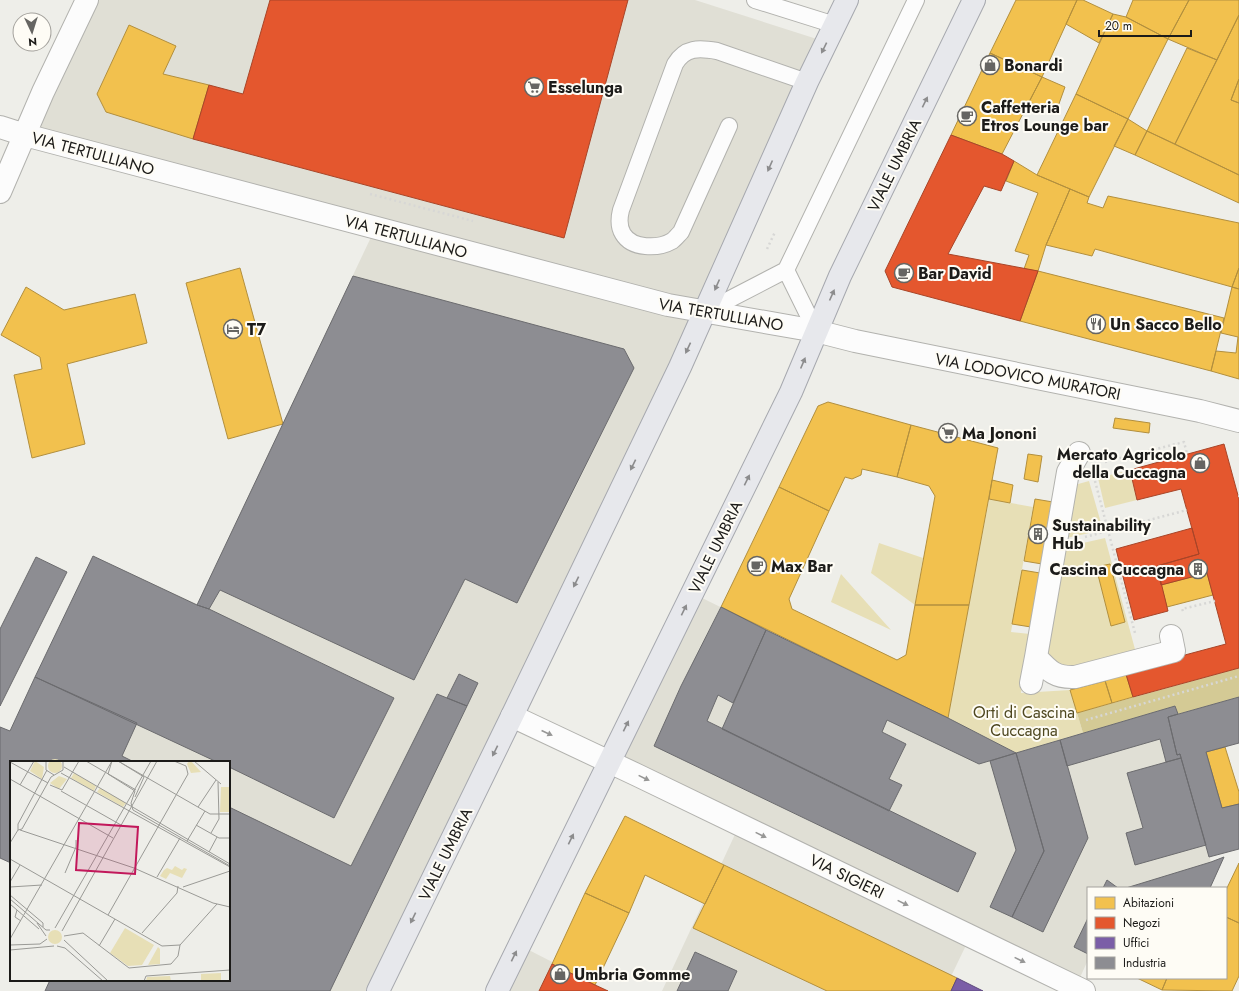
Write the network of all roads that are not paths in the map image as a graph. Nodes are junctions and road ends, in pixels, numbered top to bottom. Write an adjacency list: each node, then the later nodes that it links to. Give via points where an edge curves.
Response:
1 (87, 0): 10 (street, via 42,92)
2 (755, 0): 6 (lane)
3 (847, 0): 6 (main road, VIALE UMBRIA)
4 (916, 0): 12 (lane)
5 (974, 0): 14 (main road, VIALE UMBRIA, one-way to 5, via 840,276)
6 (835, 25): 7 (main road, VIALE UMBRIA, one-way to 7)
7 (807, 82): 9 (lane, via 717,51 692,50 680,56 621,210 619,220 624,235 632,242 652,247 674,240 681,232); 13 (main road, VIALE UMBRIA, one-way to 13)
8 (0, 126): 10 (street, VIA TERTULLIANO)
9 (729, 126)
10 (25, 135): 11 (street); 13 (street, VIA TERTULLIANO, via 639,298)
11 (0, 192)
12 (786, 270): 13 (lane); 14 (lane)
13 (705, 312): 14 (street, VIA TERTULLIANO); 20 (main road, VIALE UMBRIA, one-way to 20)
14 (816, 331): 15 (street, VIA LODOVICO MURATORI); 21 (main road, VIALE UMBRIA, one-way to 14, via 791,392)
15 (1239, 421)
16 (1079, 453): 18 (street, via 1068,472)
17 (1171, 636): 18 (street, via 1174,651 1075,677 1055,675)
18 (1036, 656): 19 (street)
19 (1031, 683)
20 (512, 716): 21 (street, one-way to 21); 22 (main road, VIALE UMBRIA, one-way to 22)
21 (609, 761): 23 (main road, VIALE UMBRIA, one-way to 21); 24 (street, VIA SIGIERI, one-way to 24)
22 (378, 991)
23 (497, 991)
24 (1084, 991)

